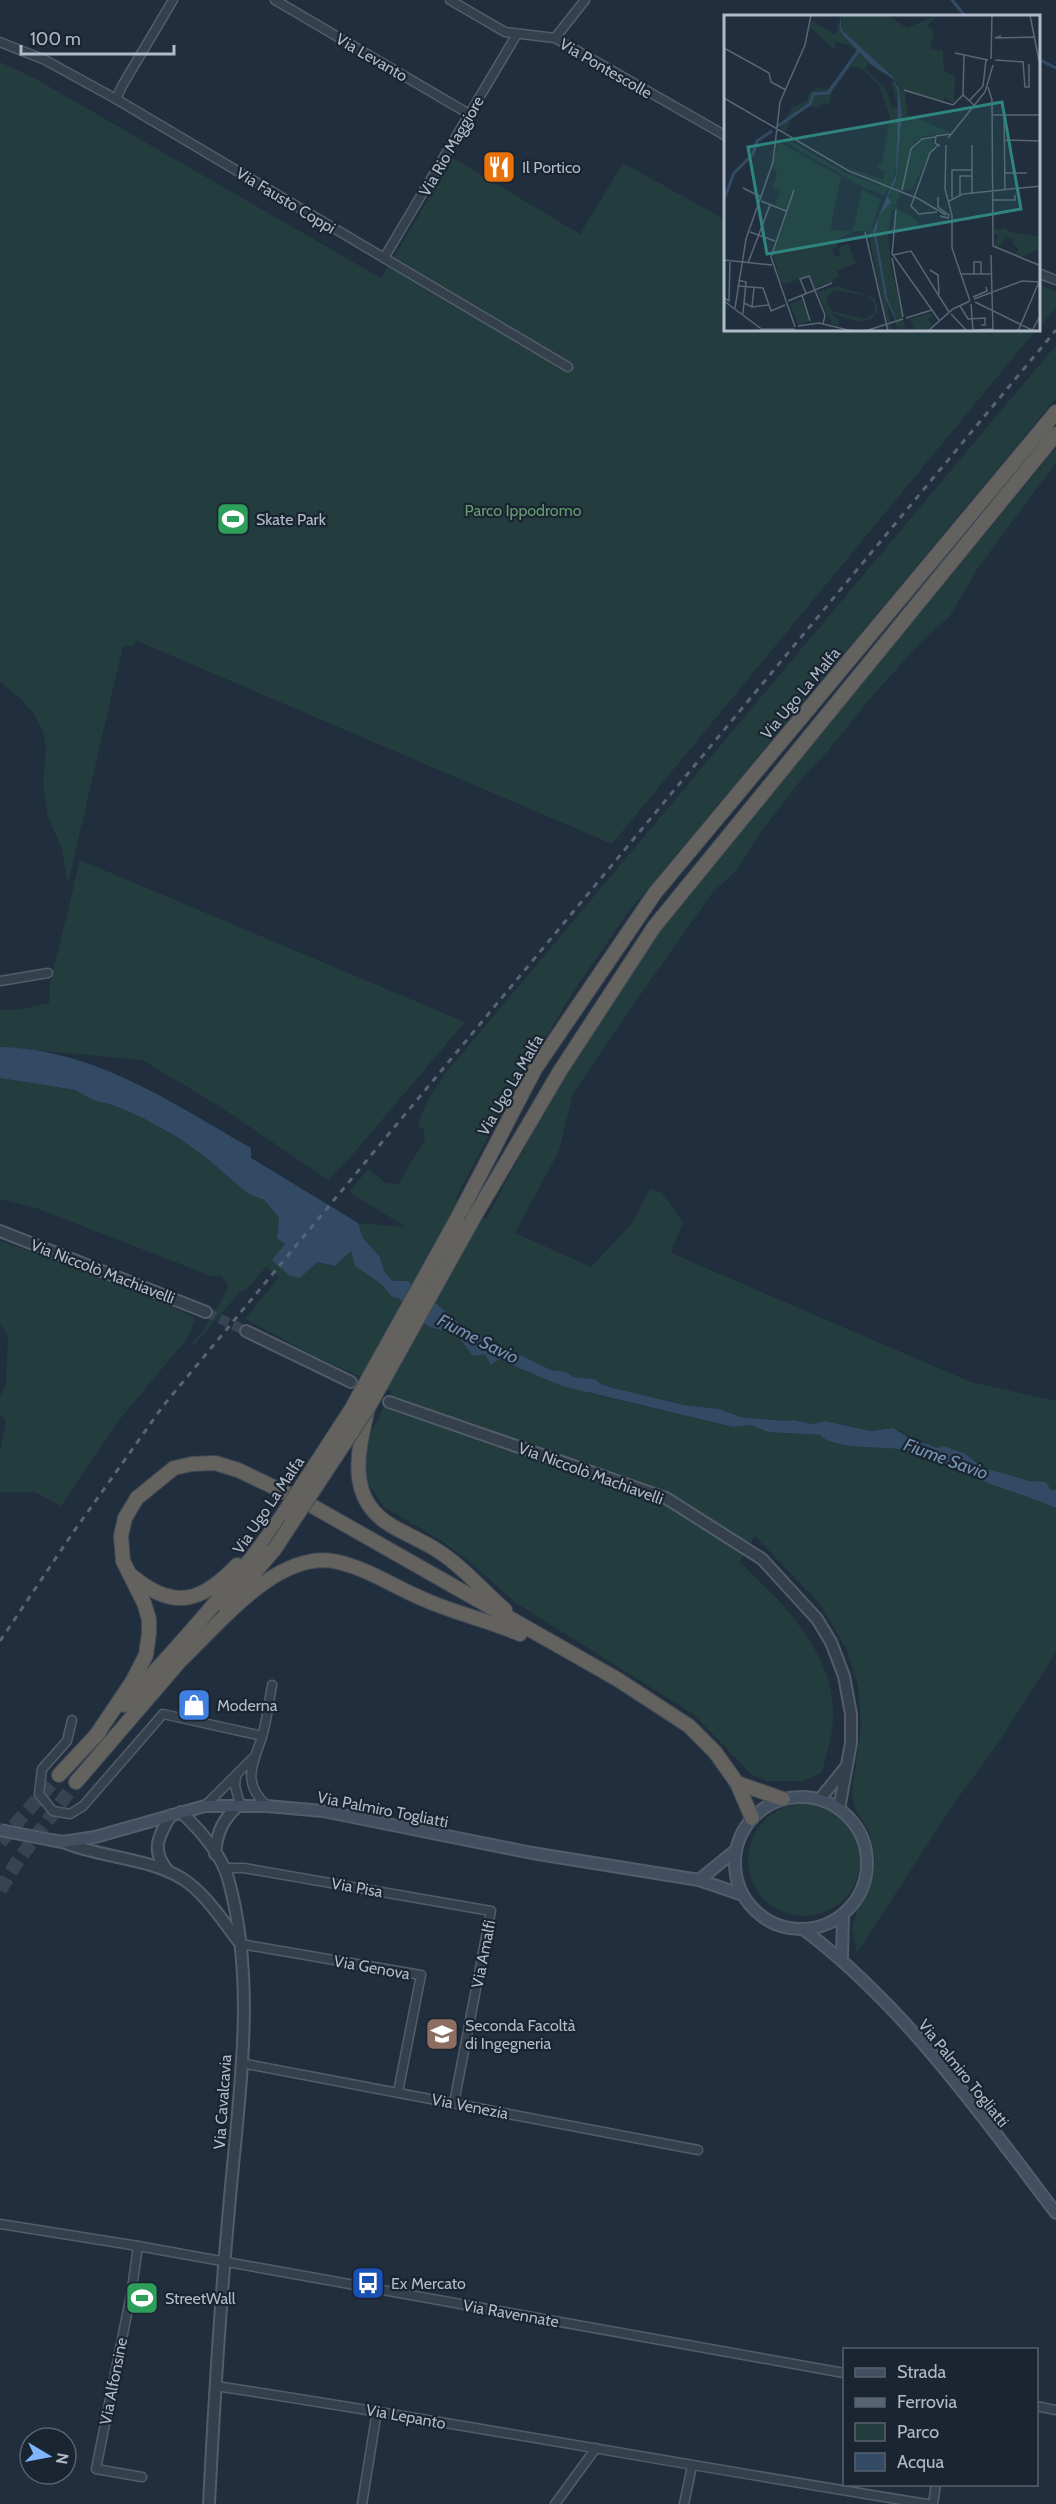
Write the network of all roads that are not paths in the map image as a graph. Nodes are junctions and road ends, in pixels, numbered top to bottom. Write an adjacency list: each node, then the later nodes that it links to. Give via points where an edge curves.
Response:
1 (173, 0): 8 (street)
2 (275, 0): 9 (street, Via Levanto)
3 (450, 0): 5 (street, Via Pontescolle, via 505,32)
4 (585, 0): 6 (street)
5 (517, 34): 6 (street, Via Pontescolle); 9 (street, Via Rio Maggiore)
6 (555, 38): 10 (street, Via Pontescolle)
7 (0, 42): 8 (street, Via Fausto Coppi, via 45,60)
8 (117, 99): 11 (street, Via Fausto Coppi)
9 (469, 114): 11 (street, Via Rio Maggiore)
10 (724, 135)
11 (384, 258): 14 (street, Via Fausto Coppi)
12 (1041, 274): 13 (street)
13 (1056, 280)
14 (568, 367)
15 (1056, 412): 25 (highway, Via Ugo La Malfa, bridge, via 655,893 535,1069 352,1408)
16 (1056, 434): 24 (highway, Via Ugo La Malfa, bridge, via 654,927 560,1071)
17 (48, 973): 18 (street)
18 (0, 981)
19 (0, 1231): 20 (street, Via Niccolò Machiavelli)
20 (206, 1312)
21 (246, 1331): 22 (street)
22 (351, 1382)
23 (389, 1402): 35 (street, Via Niccolò Machiavelli, via 666,1498 762,1560 817,1619 831,1642 844,1676 851,1714)
24 (369, 1406): 27 (highway, via 357,1475 364,1499 389,1525 459,1566); 28 (highway, Via Ugo La Malfa, bridge, via 274,1550)
25 (284, 1513): 26 (highway, via 226,1576 196,1596 165,1596); 33 (highway, Via Ugo La Malfa, via 257,1553 191,1633)
26 (131, 1575): 27 (highway, via 123,1562 121,1536 125,1518 137,1498 174,1468 215,1463 307,1503); 33 (highway, via 149,1619 146,1655)
27 (529, 1631): 29 (highway)
28 (182, 1659): 29 (highway, via 263,1581 307,1561 322,1560 361,1568 422,1599 493,1622); 38 (highway, Via Ugo La Malfa)
29 (617, 1679): 39 (highway, via 689,1726 715,1752)
30 (272, 1685): 32 (street)
31 (72, 1720): 32 (street, via 67,1741 42,1769 39,1794 53,1811 70,1814 83,1806 162,1714)
32 (262, 1736): 34 (street)
33 (94, 1737): 36 (highway, Via Ugo La Malfa)
34 (252, 1759): 37 (street); 44 (street, via 253,1788)
35 (846, 1767): 41 (street); 45 (street, Via Niccolò Machiavelli)
36 (59, 1775)
37 (236, 1775): 42 (street); 43 (street)
38 (76, 1782)
39 (737, 1783): 40 (highway); 47 (highway)
40 (783, 1799): 41 (main road); 47 (main road)
41 (820, 1799): 45 (main road)
42 (240, 1804): 43 (main road, Via Palmiro Togliatti); 44 (main road, Via Palmiro Togliatti); 51 (street, via 222,1823)
43 (205, 1806): 46 (main road, Via Palmiro Togliatti)
44 (267, 1806): 54 (main road, Via Palmiro Togliatti, via 322,1811 532,1853)
45 (839, 1809): 57 (main road, via 857,1827 865,1846 867,1867 859,1895)
46 (176, 1814): 49 (main road, Via Palmiro Togliatti); 51 (street, Via Cavalcavia, via 193,1824); 53 (street, via 158,1842 158,1855)
47 (752, 1818): 50 (main road)
48 (0, 1830): 49 (main road, bridge)
49 (63, 1842): 53 (street)
50 (736, 1850): 54 (main road); 55 (main road, via 736,1875)
51 (216, 1854): 52 (street, Via Cavalcavia)
52 (223, 1868): 56 (street, Via Pisa, via 244,1868); 59 (street, Via Cavalcavia, via 228,1876)
53 (171, 1875): 59 (street, via 208,1901)
54 (699, 1880): 55 (main road, Via Palmiro Togliatti)
55 (743, 1895): 58 (main road, via 770,1922)
56 (491, 1911): 63 (street, Via Amalfi)
57 (843, 1914): 58 (main road, via 823,1926); 60 (main road)
58 (803, 1929): 60 (main road, Via Palmiro Togliatti)
59 (241, 1944): 61 (street, Via Cavalcavia); 62 (street, Via Genova, via 421,1975)
60 (842, 1959): 65 (main road, Via Palmiro Togliatti, via 907,2027)
61 (241, 2063): 62 (street, Via Venezia); 70 (street, Via Cavalcavia)
62 (398, 2092): 63 (street, Via Venezia)
63 (454, 2103): 64 (street, Via Venezia)
64 (698, 2150)
65 (1044, 2197): 66 (street); 67 (main road, Via Palmiro Togliatti)
66 (1056, 2204)
67 (1056, 2212)
68 (0, 2224): 69 (street, Via Ravennate)
69 (138, 2246): 70 (street, Via Ravennate); 78 (street, Via Alfonsine, via 96,2469)
70 (224, 2261): 71 (street, Via Ravennate); 72 (street, Via Cavalcavia)
71 (843, 2373)
72 (216, 2386): 75 (street, Via Lepanto); 80 (street, Via Cavalcavia)
73 (1038, 2406): 74 (street)
74 (1056, 2410)
75 (377, 2411): 76 (street, Via Lepanto); 81 (street)
76 (596, 2448): 77 (street, Via Lepanto); 82 (street)
77 (692, 2466): 83 (street); 84 (street, Via Lepanto)
78 (142, 2477)
79 (936, 2486): 85 (street)
80 (209, 2504)
81 (362, 2504)
82 (555, 2504)
83 (684, 2504)
84 (927, 2504)
85 (933, 2504)

